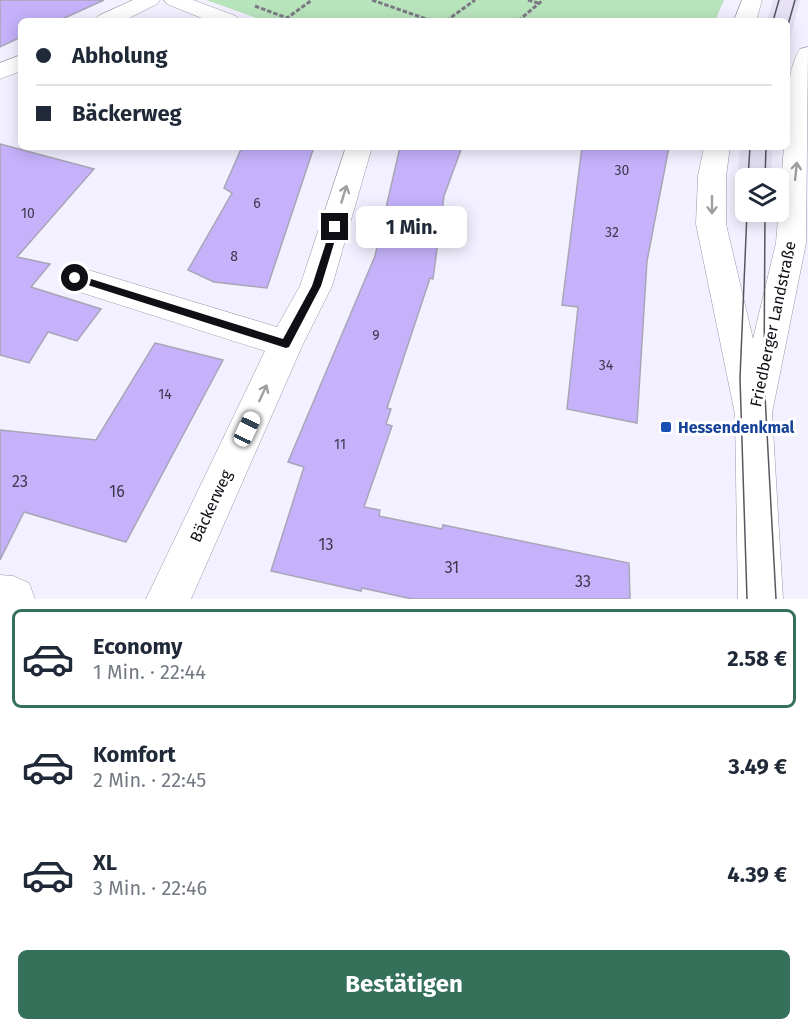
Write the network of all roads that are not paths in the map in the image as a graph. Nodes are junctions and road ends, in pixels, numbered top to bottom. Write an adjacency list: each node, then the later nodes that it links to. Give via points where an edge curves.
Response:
1 (150, 0): 4 (main road)
2 (174, 0): 5 (main road)
3 (752, 0): 6 (main road)
4 (112, 18)
5 (220, 18)
6 (746, 18)
7 (808, 54): 10 (main road, Friedberger Landstraße, via 802,78)
8 (18, 63): 9 (main road)
9 (0, 72)
10 (804, 126): 15 (main road, Friedberger Landstraße, one-way to 10, via 791,243)
11 (358, 150): 14 (main road, Bäckerweg, one-way to 11, via 316,286)
12 (716, 150): 15 (main road, Friedberger Landstraße, one-way to 15, via 711,224)
13 (75, 278): 14 (main road)
14 (286, 344): 18 (main road, Bäckerweg, one-way to 14)
15 (754, 414): 19 (main road, Friedberger Landstraße)
16 (0, 597): 17 (main road)
17 (13, 599)
18 (168, 599)
19 (761, 599)

